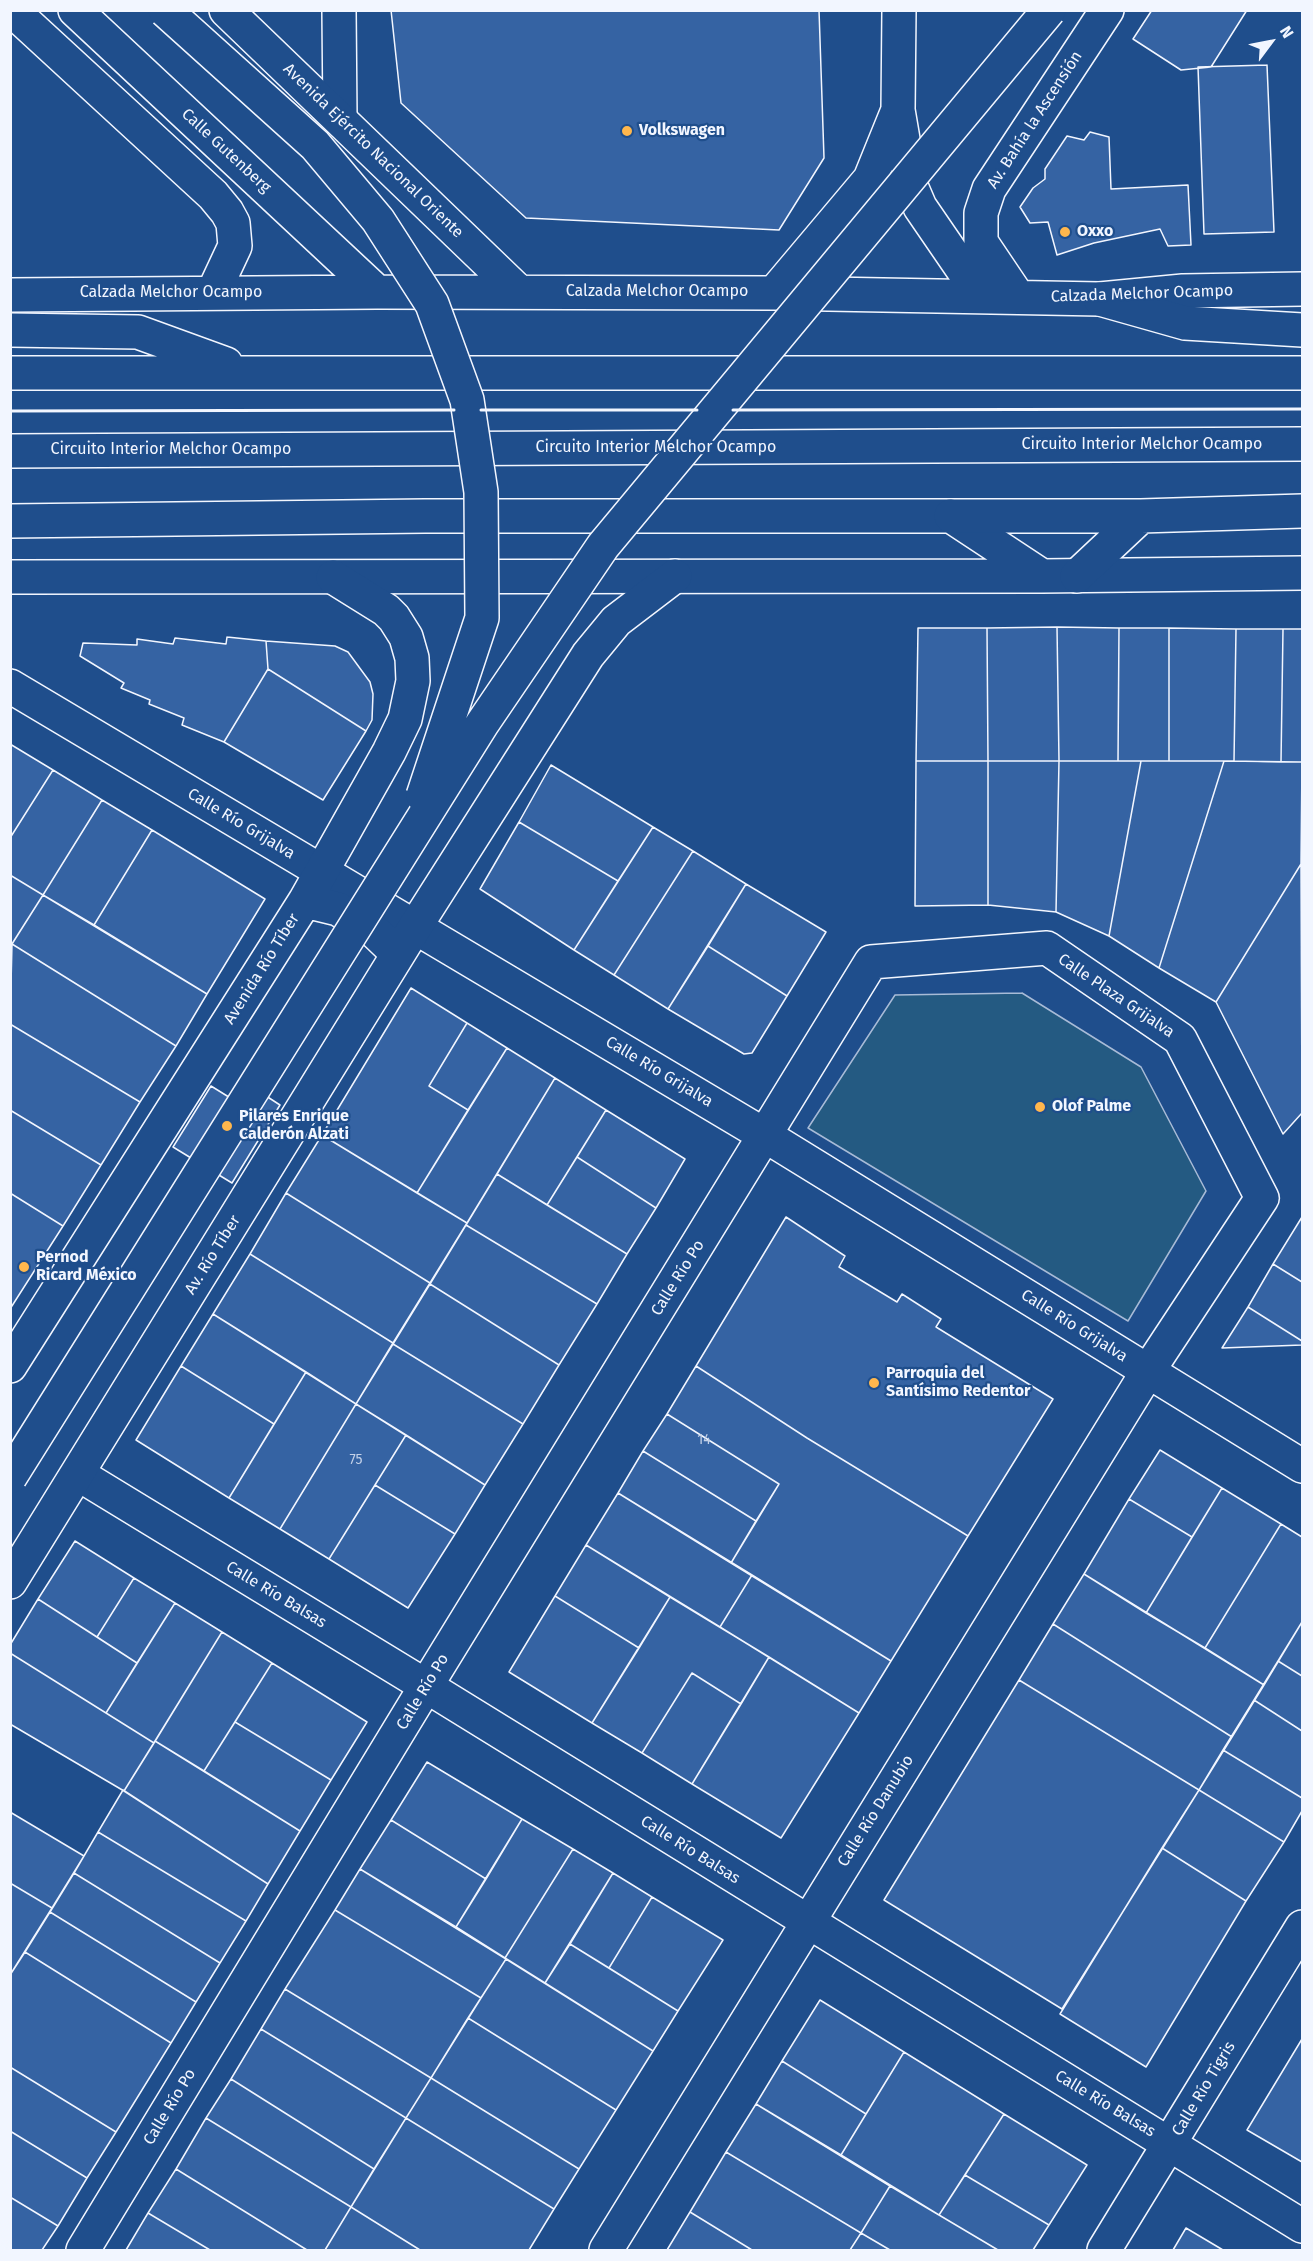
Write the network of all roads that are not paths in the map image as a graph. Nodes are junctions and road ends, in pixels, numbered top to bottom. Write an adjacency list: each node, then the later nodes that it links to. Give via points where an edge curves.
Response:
1 (12, 10): 9 (main road)
2 (165, 10): 39 (main road, bridge, via 315,145 378,220 432,304 467,400 481,492 482,618)
3 (226, 10): 11 (main road, Avenida Ejército Nacional Oriente)
4 (339, 10): 11 (main road)
5 (899, 10): 10 (main road)
6 (1048, 10): 39 (main road, bridge, via 603,546 482,724)
7 (1107, 10): 19 (main road, Av. Bahía la Ascensión, via 989,189 981,213 981,242)
8 (78, 12): 9 (main road); 13 (main road, Calle Gutenberg)
9 (51, 46): 15 (main road, via 227,212 233,223 235,246)
10 (898, 110): 16 (main road, via 870,179); 18 (main road, via 911,186 920,207)
11 (340, 118): 14 (main road, Avenida Ejército Nacional Oriente)
12 (1302, 289): 20 (main road, Calzada Melchor Ocampo, via 1183,291)
13 (377, 292): 14 (main road, Calzada Melchor Ocampo); 15 (main road, Calzada Melchor Ocampo)
14 (519, 292): 16 (main road, Calzada Melchor Ocampo)
15 (213, 293): 17 (main road, Calzada Melchor Ocampo)
16 (774, 293): 18 (main road, Calzada Melchor Ocampo)
17 (10, 294)
18 (981, 296): 19 (main road, Calzada Melchor Ocampo)
19 (1018, 297): 20 (main road, Calzada Melchor Ocampo)
20 (1100, 299): 22 (main road, via 1185,323)
21 (10, 330): 23 (main road, via 138,332)
22 (1302, 330)
23 (248, 372): 24 (main road); 25 (main road)
24 (1302, 373)
25 (10, 374)
26 (1302, 444): 27 (main road, Circuito Interior Melchor Ocampo)
27 (10, 451)
28 (1302, 511): 30 (main road)
29 (951, 516): 30 (main road); 31 (main road); 34 (main road)
30 (1141, 516): 35 (main road)
31 (10, 521)
32 (1302, 573): 35 (main road)
33 (675, 576): 34 (main road); 36 (main road); 42 (main road, via 627,612 597,642)
34 (1042, 576): 35 (main road)
35 (1077, 576)
36 (333, 577): 37 (main road); 40 (main road, Avenida Río Tíber, via 394,618 410,647 413,681 409,705 395,741)
37 (14, 583)
38 (10, 686): 40 (main road, Calle Río Grijalva)
39 (406, 846): 48 (main road, bridge)
40 (321, 872): 41 (main road, Avenida Río Tíber); 42 (main road, Calle Río Grijalva)
41 (305, 901): 42 (main road, via 338,909 373,930); 44 (main road, Avenida Río Tíber)
42 (406, 941): 43 (main road, Calle Río Grijalva); 47 (main road, Av. Río Tíber)
43 (766, 1136): 45 (main road, Calle Río Grijalva); 45 (main road, Calle Plaza Grijalva, via 872,962 1047,948 1180,1039 1262,1198); 50 (main road, Calle Río Po)
44 (10, 1366)
45 (1148, 1371): 46 (main road, Calle Río Grijalva); 51 (main road, Calle Río Danubio)
46 (1302, 1466)
47 (78, 1474): 49 (main road, Av. Río Tíber); 50 (main road, Calle Río Balsas)
48 (10, 1477)
49 (10, 1582)
50 (426, 1686): 51 (main road, Calle Río Balsas); 55 (main road, Calle Río Po)
51 (807, 1922): 53 (main road, Calle Río Balsas); 56 (main road, Calle Río Danubio)
52 (1302, 1927): 53 (main road, Calle Río Tigris)
53 (1171, 2144): 54 (main road, Calle Río Balsas); 57 (main road, Calle Río Tigris)
54 (1302, 2226)
55 (83, 2250)
56 (606, 2250)
57 (1104, 2250)

